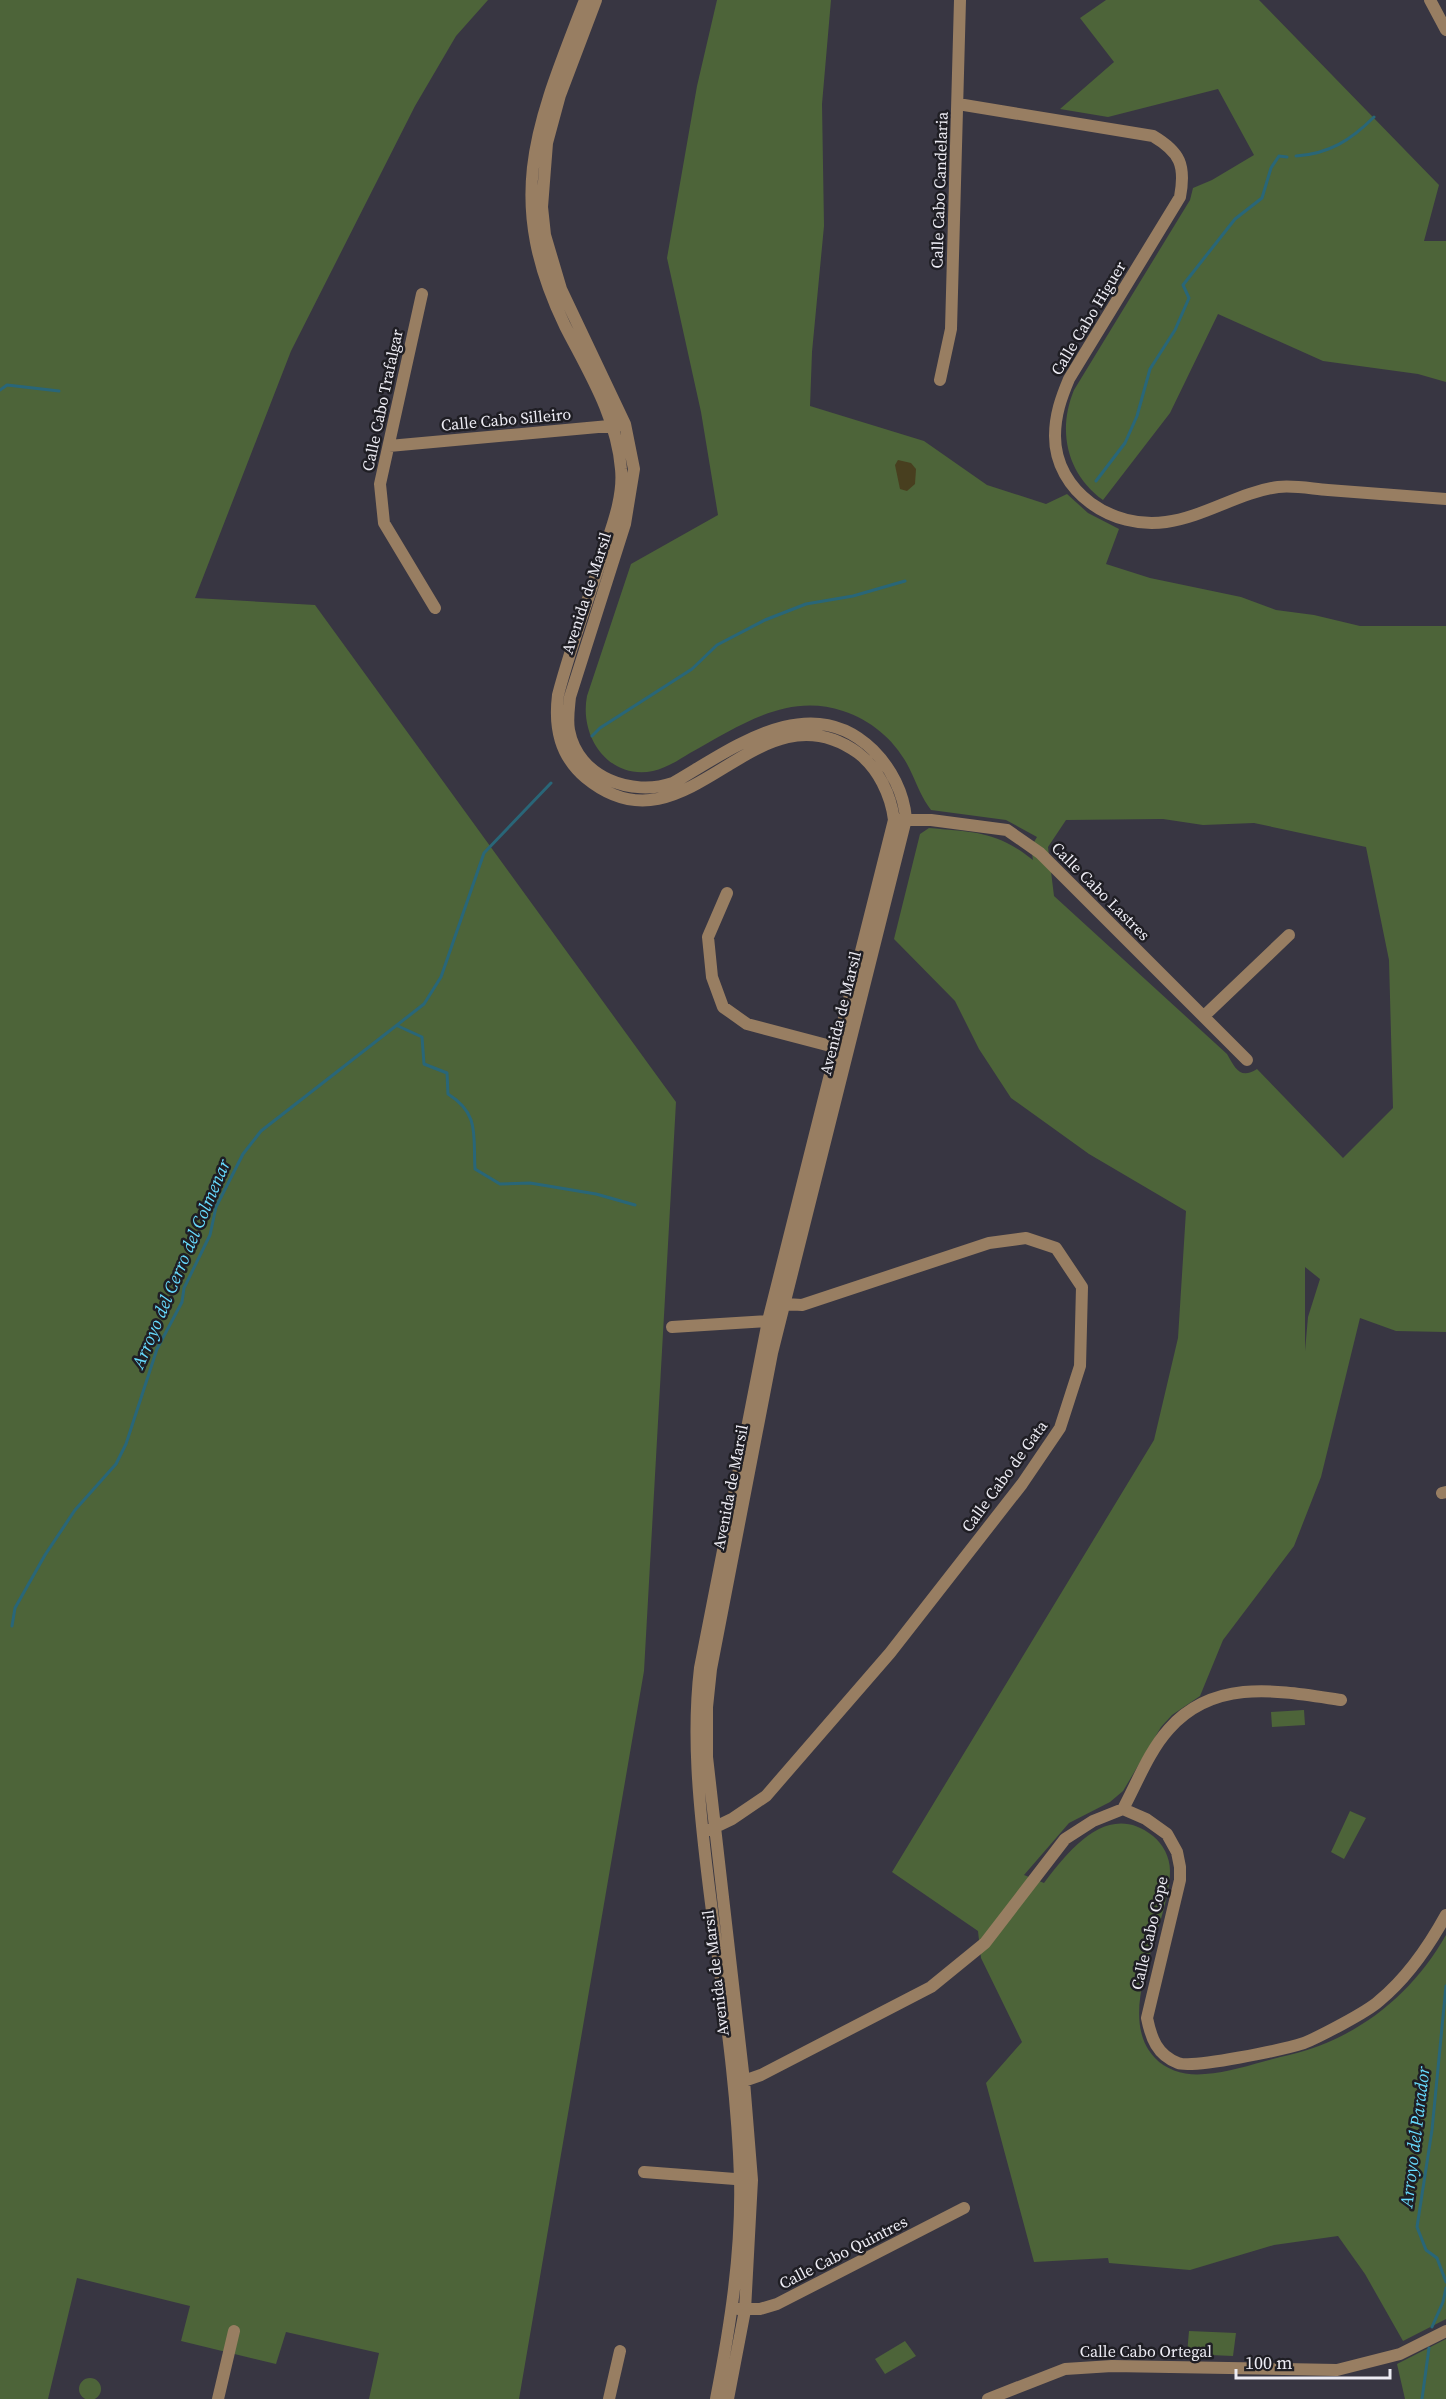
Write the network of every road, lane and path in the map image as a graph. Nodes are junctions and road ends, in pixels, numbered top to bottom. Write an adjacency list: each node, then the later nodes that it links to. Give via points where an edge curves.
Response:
1 (585, 0): 9 (street, Avenida de Marsil, via 548,96 536,141 530,208 533,236 550,293)
2 (596, 0): 9 (street, Avenida de Marsil, via 560,95 547,143 542,207 545,235 561,290)
3 (960, 0): 6 (street, Calle Cabo Candelaria)
4 (1430, 0): 5 (street)
5 (1446, 30)
6 (958, 104): 8 (street, Calle Cabo Candelaria, via 951,329); 11 (street, Calle Cabo Higuer, via 1153,136 1171,146 1181,163 1180,197 1069,379 1058,405 1055,438 1061,465 1072,488 1112,517 1140,524 1167,522 1279,487)
7 (422, 294): 10 (street, Calle Cabo Trafalgar)
8 (940, 380)
9 (620, 425): 10 (street, Calle Cabo Silleiro); 13 (street, Avenida de Marsil, via 620,494 558,695 558,735 571,762 605,792 640,801 661,800 773,741 790,735 831,738 847,745 874,770)
10 (389, 446): 12 (street, Calle Cabo Trafalgar, via 380,484 384,523)
11 (1446, 499)
12 (435, 608)
13 (900, 820): 16 (street, Calle Cabo Lastres, via 1007,830 1040,853); 17 (street, Avenida de Marsil)
14 (727, 892): 17 (street, via 708,937 712,977 723,1007 747,1024)
15 (1289, 935): 16 (street)
16 (1204, 1016): 18 (street, Calle Cabo Lastres)
17 (841, 1049): 19 (street, Avenida de Marsil); 20 (street, Avenida de Marsil)
18 (1247, 1060)
19 (785, 1304): 24 (street, Avenida de Marsil, via 772,1353 711,1669 707,1707); 24 (street, Calle Cabo de Gata, via 802,1305 989,1243 1026,1238 1056,1248 1082,1287 1080,1366 1060,1428 1022,1484 890,1653 766,1797)
20 (768, 1321): 21 (street); 24 (street, Avenida de Marsil, via 695,1707)
21 (672, 1327)
22 (1341, 1700): 23 (street, via 1274,1689 1232,1693 1189,1712 1168,1730)
23 (1123, 1809): 25 (street, Calle Cabo Cope, via 1167,1834 1177,1852 1180,1880 1146,2018 1151,2038 1163,2054 1180,2065 1305,2043 1379,2002 1429,1946); 26 (street, via 1093,1821 1065,1839 985,1943 931,1987 761,2075)
24 (708, 1830): 26 (street, Avenida de Marsil)
25 (1446, 1915)
26 (738, 2083): 28 (street, Avenida de Marsil)
27 (644, 2172): 28 (street)
28 (746, 2180): 30 (street, Avenida de Marsil)
29 (964, 2208): 30 (street, Calle Cabo Quintres, via 777,2304)
30 (739, 2309): 36 (street, Avenida de Marsil); 37 (street, Avenida de Marsil)
31 (234, 2331): 34 (street)
32 (1446, 2331): 38 (street, Calle Cabo Ortegal, via 1400,2354 1337,2370 1112,2366 1065,2369)
33 (620, 2351): 35 (street)
34 (218, 2399)
35 (609, 2399)
36 (716, 2399)
37 (728, 2399)
38 (988, 2399)

